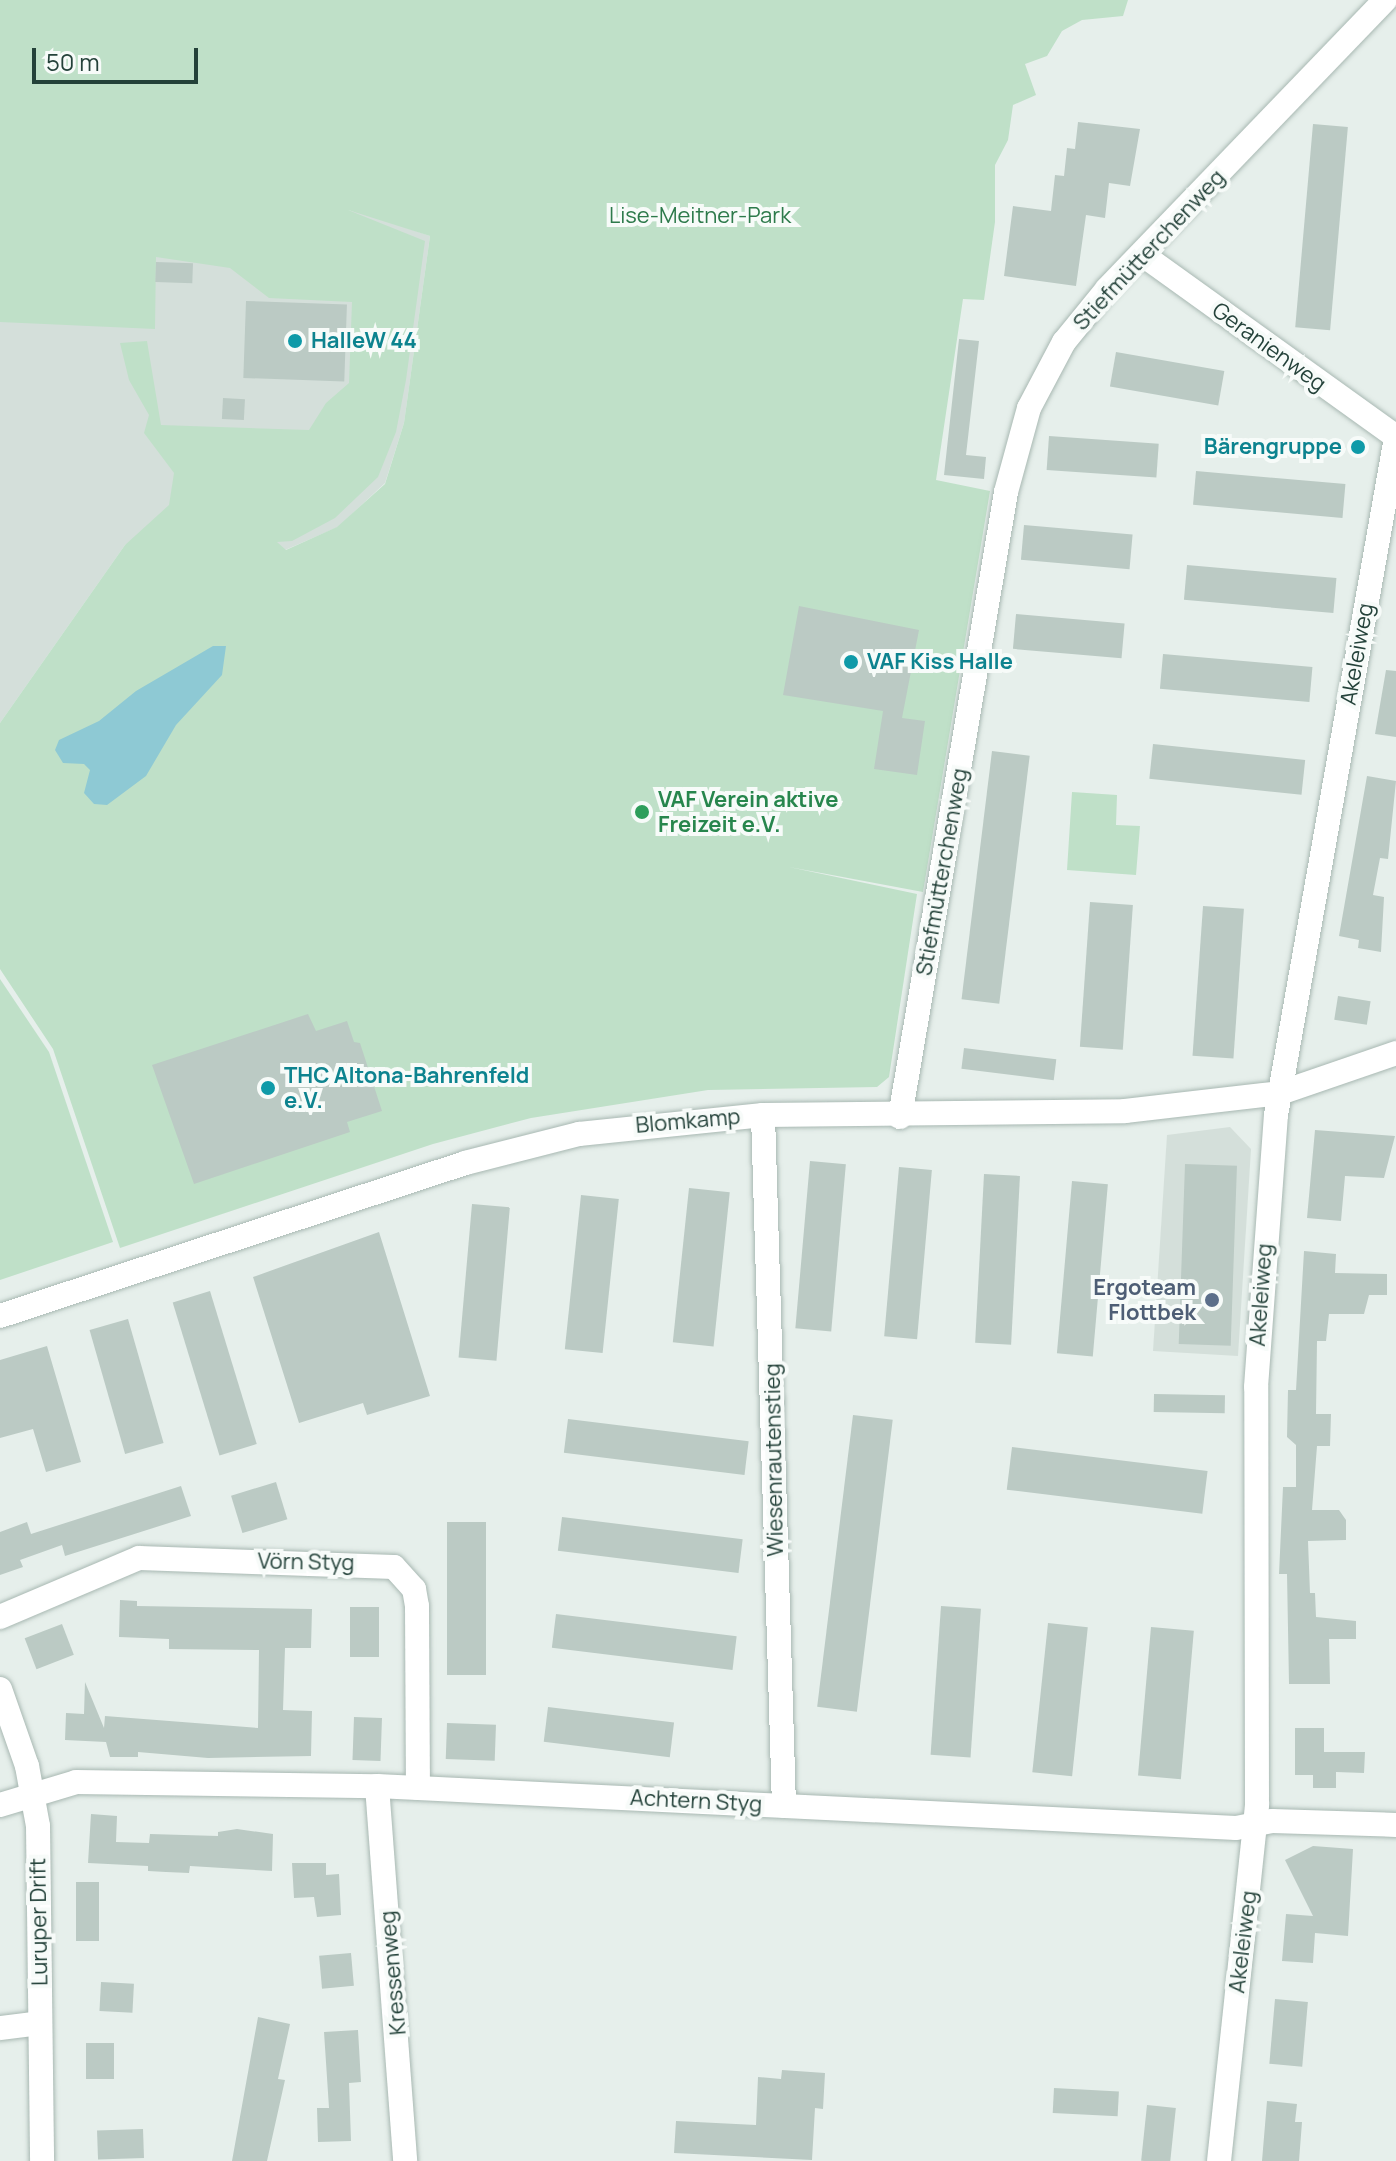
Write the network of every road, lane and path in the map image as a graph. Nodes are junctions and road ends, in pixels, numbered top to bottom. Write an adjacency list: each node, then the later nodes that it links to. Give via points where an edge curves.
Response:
1 (1385, 0): 2 (street, Stiefmütterchenweg)
2 (1143, 255): 3 (street, Geranienweg); 7 (street, Stiefmütterchenweg, via 1064,342 1044,375 1018,442)
3 (1396, 437): 5 (street, Akeleiweg)
4 (1396, 1053): 5 (street, Blomkamp)
5 (1280, 1093): 7 (street, Blomkamp, via 1072,1115); 16 (street, Akeleiweg, via 1256,1387)
6 (763, 1115): 7 (street, Blomkamp); 8 (street, Blomkamp, via 640,1124 535,1143); 15 (street, Wiesenrautenstieg)
7 (900, 1117)
8 (0, 1316)
9 (0, 1617): 12 (street, Vörn Styg, via 139,1558 394,1567 414,1589 417,1606)
10 (0, 1689): 13 (street, Luruper Drift)
11 (377, 1786): 12 (street, Achtern Styg); 13 (street, Achtern Styg, via 76,1782); 21 (street, Kressenweg)
12 (418, 1788): 15 (street, Achtern Styg)
13 (34, 1792): 14 (street, Achtern Styg); 18 (street, Luruper Drift)
14 (0, 1805)
15 (784, 1806): 16 (street, Achtern Styg, via 1236,1828)
16 (1256, 1824): 17 (street, Achtern Styg); 22 (street, Akeleiweg)
17 (1396, 1825)
18 (40, 2023): 19 (street); 20 (street, Luruper Drift)
19 (0, 2028)
20 (42, 2161)
21 (405, 2161)
22 (1219, 2161)

